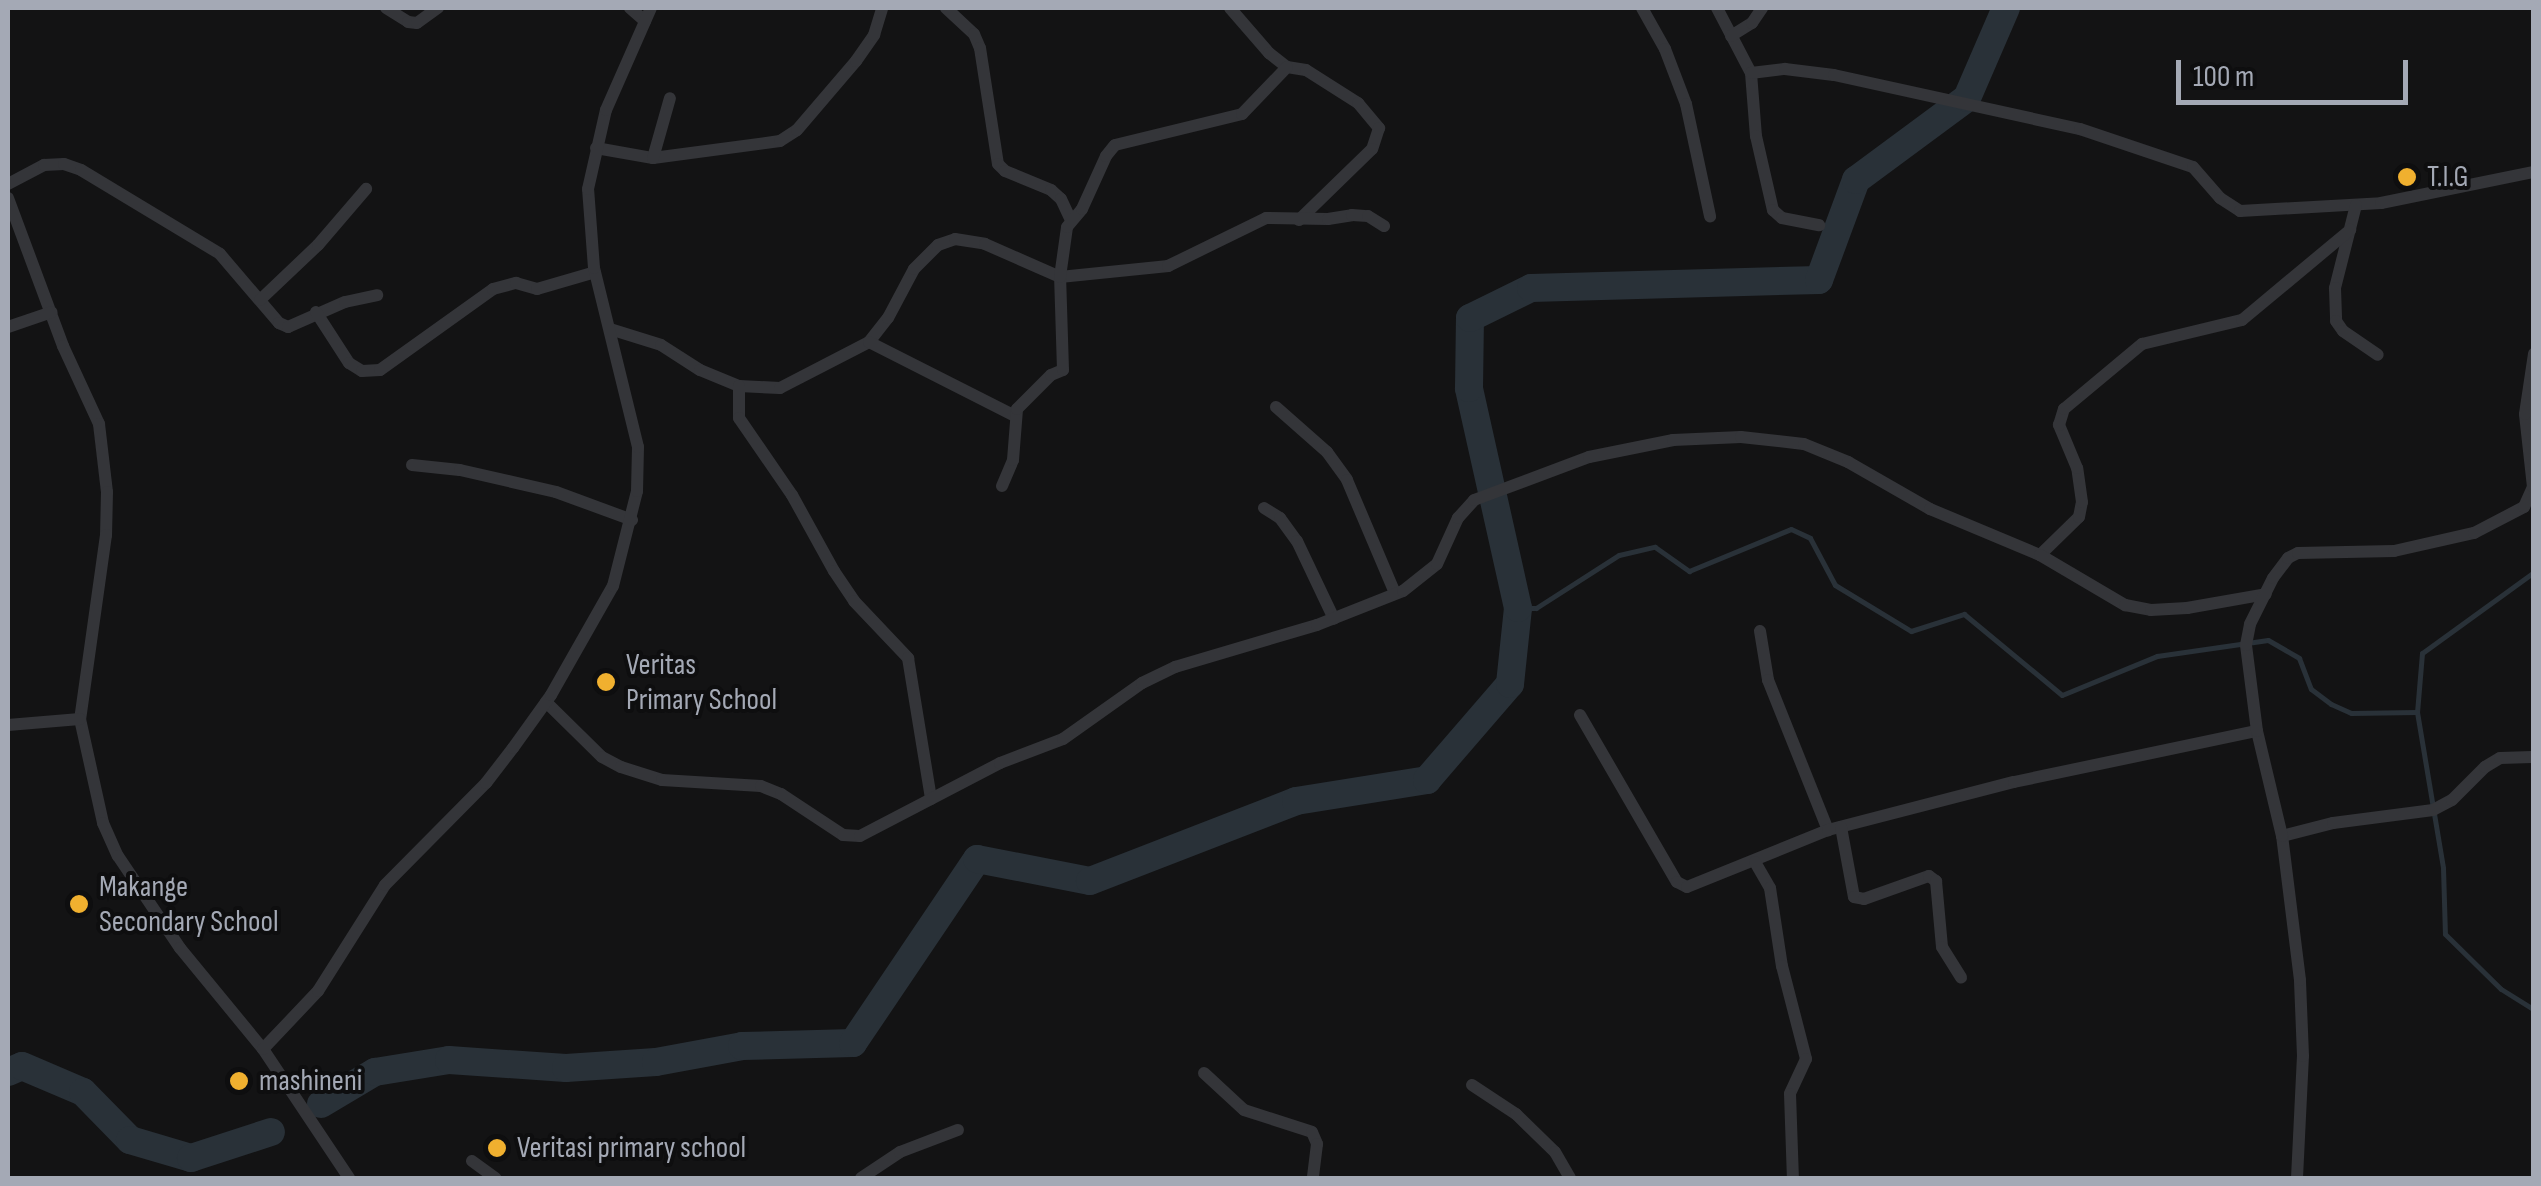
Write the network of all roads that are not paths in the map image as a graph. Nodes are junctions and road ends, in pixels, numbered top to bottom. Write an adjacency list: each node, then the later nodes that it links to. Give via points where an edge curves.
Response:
1 (386, 8): 2 (street, via 417,23)
2 (438, 8)
3 (630, 8): 10 (street)
4 (882, 8): 16 (street, via 864,50 791,135)
5 (946, 8): 23 (street, via 980,48 998,164 1051,190)
6 (1230, 8): 12 (street, via 1254,40)
7 (1642, 8): 22 (street, via 1686,104)
8 (1717, 8): 11 (street)
9 (1762, 8): 11 (street)
10 (648, 14): 15 (street)
11 (1731, 36): 13 (street)
12 (1288, 66): 23 (street, via 1242,114 1116,145 1096,170 1082,209); 24 (street, via 1358,103 1379,128 1362,160)
13 (1751, 73): 21 (street, via 1808,70 1948,97 2172,157 2193,167 2240,211); 25 (street, via 1756,136 1773,210)
14 (670, 98): 16 (street)
15 (596, 148): 16 (street); 28 (street, via 588,189)
16 (654, 158)
17 (2534, 172): 21 (street)
18 (8, 184): 31 (street, via 44,164 81,170 220,254)
19 (366, 189): 31 (street)
20 (8, 198): 32 (street)
21 (2356, 205): 27 (street)
22 (1710, 216)
23 (1070, 218): 29 (street)
24 (1299, 220): 26 (street, via 1368,216); 29 (street, via 1252,221 1168,266)
25 (1818, 225)
26 (1384, 226)
27 (2350, 230): 38 (street, via 2335,288 2336,321); 46 (street, via 2242,320 2142,344 2064,409 2060,425 2082,502 2079,517)
28 (596, 272): 33 (street, via 537,289 516,283 494,289 380,370 349,364); 35 (street)
29 (1060, 278): 36 (street, via 985,244 946,241 914,268); 41 (street, via 1063,370 1037,387)
30 (378, 295): 33 (street)
31 (260, 300): 33 (street, via 288,327)
32 (52, 312): 34 (street); 53 (street, via 98,424 107,492)
33 (316, 312)
34 (8, 327)
35 (610, 329): 39 (street, via 661,345); 45 (street, via 638,447)
36 (869, 342): 39 (street, via 780,388); 41 (street)
37 (2534, 354): 48 (street, via 2525,414 2533,487 2524,508 2474,534 2394,551 2298,553)
38 (2378, 355)
39 (738, 386): 57 (street, via 740,418 834,572 908,658)
40 (1276, 408): 47 (street, via 1348,480)
41 (1014, 416): 43 (street, via 1014,460)
42 (412, 465): 45 (street, via 556,492)
43 (1002, 486)
44 (1264, 508): 49 (street, via 1296,542)
45 (632, 520): 51 (street, via 613,586)
46 (2040, 556): 47 (street, via 1827,453 1779,439 1673,440 1589,457 1474,500 1436,564); 48 (street, via 2124,605 2151,610)
47 (1395, 593): 49 (street)
48 (2266, 594): 55 (street, via 2246,645)
49 (1334, 619): 57 (street, via 1175,667 1064,739)
50 (1760, 631): 58 (street, via 1768,680)
51 (546, 702): 57 (street, via 621,767 662,780 761,786 843,835 860,836); 62 (street, via 486,784 385,884 318,991)
52 (1580, 715): 60 (street, via 1677,882 1696,885)
53 (80, 719): 54 (street); 62 (street, via 92,788 118,856 180,948)
54 (8, 725)
55 (2257, 731): 58 (street); 59 (street)
56 (2532, 757): 59 (street, via 2500,758 2434,810)
57 (931, 800)
58 (1835, 828): 60 (street); 61 (street, via 1854,898 1928,876 1936,881 1942,947)
59 (2282, 836): 73 (street, via 2303,1026)
60 (1754, 862): 72 (street, via 1770,888 1806,1058 1790,1094)
61 (1961, 978)
62 (263, 1050): 67 (street)
63 (1204, 1073): 70 (street, via 1244,1110 1312,1132)
64 (1472, 1085): 71 (street, via 1516,1114 1555,1152)
65 (958, 1130): 69 (street, via 900,1152)
66 (472, 1161): 68 (street)
67 (349, 1178)
68 (495, 1178)
69 (861, 1178)
70 (1313, 1178)
71 (1570, 1178)
72 (1792, 1178)
73 (2297, 1178)

